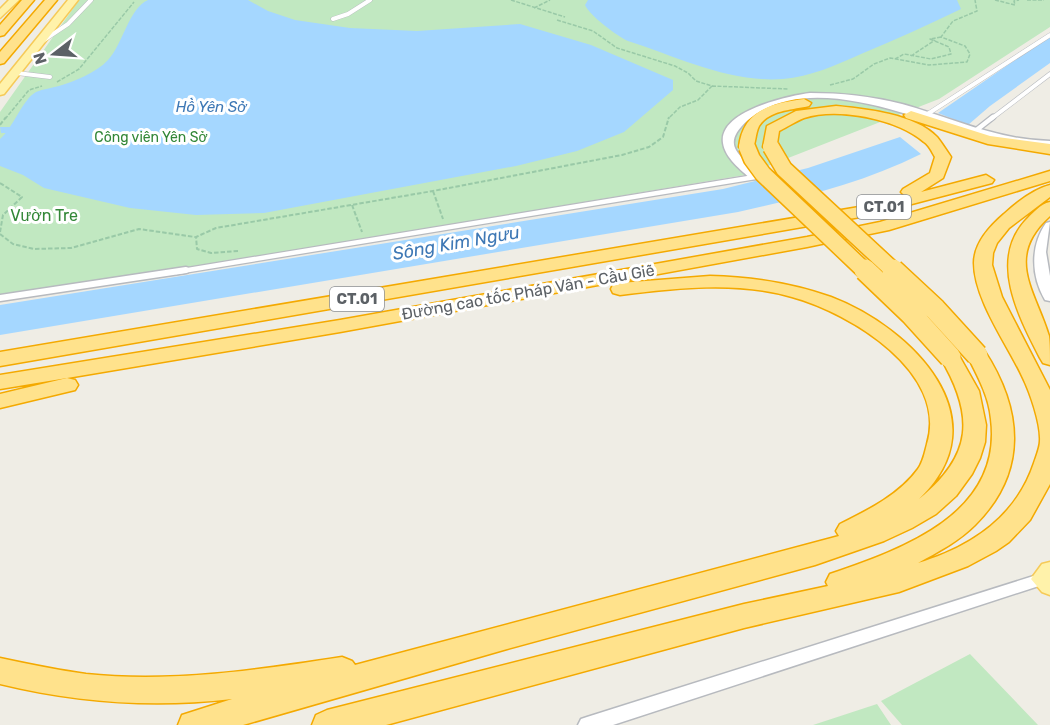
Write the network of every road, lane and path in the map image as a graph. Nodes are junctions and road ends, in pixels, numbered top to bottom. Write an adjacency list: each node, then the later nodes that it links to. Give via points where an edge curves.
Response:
1 (14, 0): 16 (main road)
2 (28, 0): 20 (highway)
3 (51, 0): 27 (highway)
4 (73, 0): 24 (main road)
5 (91, 0): 24 (lane, via 58,33)
6 (370, 0): 18 (lane)
7 (511, 0): 15 (path)
8 (550, 0): 15 (path)
9 (975, 0): 22 (path, via 977,11 953,21)
10 (995, 0): 11 (path, via 1014,4)
11 (1018, 0)
12 (1026, 0): 13 (path)
13 (1044, 0)
14 (134, 2): 31 (path, via 79,69)
15 (534, 8): 17 (path)
16 (0, 15)
17 (565, 17)
18 (333, 19)
19 (557, 20): 33 (path, via 594,31 617,48 675,66 696,81)
20 (0, 32)
21 (1050, 35): 37 (lane)
22 (941, 37): 23 (path, via 930,39); 26 (path, via 965,46 970,54 967,62 930,66)
23 (935, 40): 25 (path); 25 (path, via 950,47 951,54 931,59)
24 (40, 42): 28 (main road)
25 (911, 56): 26 (path, via 904,54)
26 (895, 59): 34 (path, via 874,64 853,79)
27 (0, 60)
28 (17, 73): 30 (lane); 36 (main road)
29 (1050, 74): 39 (lane)
30 (50, 77)
31 (55, 82)
32 (48, 85): 38 (path, via 29,90)
33 (712, 86): 35 (path); 46 (path, via 698,100 680,107 669,117 663,137 649,147)
34 (826, 86)
35 (796, 88)
36 (0, 92)
37 (926, 115): 39 (street); 43 (street, via 854,97 813,97 771,104 752,112 730,132 728,143 736,159)
38 (0, 125)
39 (974, 132): 40 (street)
40 (1050, 147): 67 (highway, bridge, via 988,140 897,111 834,101 774,109 752,124 747,147 763,174 911,314 950,357 965,379 975,424 973,448 961,474 946,492 884,530)
41 (1050, 163): 55 (highway, Đường cao tốc Pháp Vân - Cầu Giẽ / CT.01, via 866,211)
42 (1050, 176): 59 (highway, Đường cao tốc Pháp Vân - Cầu Giẽ / CT.01, via 884,226)
43 (757, 178): 50 (highway, via 790,207 789,213); 58 (lane)
44 (0, 183): 52 (path, via 21,196 3,215)
45 (1050, 190): 65 (highway, via 991,237 984,254 984,268 1034,377)
46 (433, 192): 47 (path); 49 (path, via 444,219)
47 (352, 205): 53 (path, via 362,232); 54 (path, via 216,228)
48 (1050, 207): 61 (highway, via 1030,224 1016,250 1020,284)
49 (432, 221)
50 (762, 225): 55 (highway); 69 (highway, bridge, via 903,195 926,185 943,164 939,146 917,129 888,117 858,111 822,111 792,116 772,129 771,147 783,169 935,309 977,356 1001,403 1005,432 1003,460 991,491 950,531 910,556)
51 (1050, 226): 57 (street, via 1040,246 1041,272)
52 (0, 233): 54 (path, via 13,244 34,249 71,248 139,229)
53 (351, 233)
54 (196, 237): 56 (path, via 197,249 211,253)
55 (714, 237): 62 (highway, Đường cao tốc Pháp Vân - Cầu Giẽ / CT.01)
56 (243, 250)
57 (1050, 297)
58 (0, 298)
59 (441, 308): 60 (highway, Đường cao tốc Pháp Vân - Cầu Giẽ / CT.01); 67 (highway, via 684,282 743,283 771,286 824,301 886,335 924,374 937,398 941,424 933,466 888,512)
60 (340, 327): 63 (highway, Đường cao tốc Pháp Vân - Cầu Giẽ / CT.01); 64 (highway)
61 (1050, 358)
62 (0, 359)
63 (0, 382)
64 (0, 401)
65 (1050, 438)
66 (1050, 444): 69 (highway, via 1047,466 1037,490 1007,528 989,543 954,562 908,578)
67 (787, 561): 70 (highway)
68 (1048, 578): 76 (street)
69 (746, 615): 72 (highway)
70 (446, 652): 71 (highway, via 258,684 189,691 89,689 42,683); 73 (highway)
71 (0, 671)
72 (462, 693): 74 (highway); 75 (highway)
73 (193, 725)
74 (327, 725)
75 (377, 725)
76 (587, 725)

